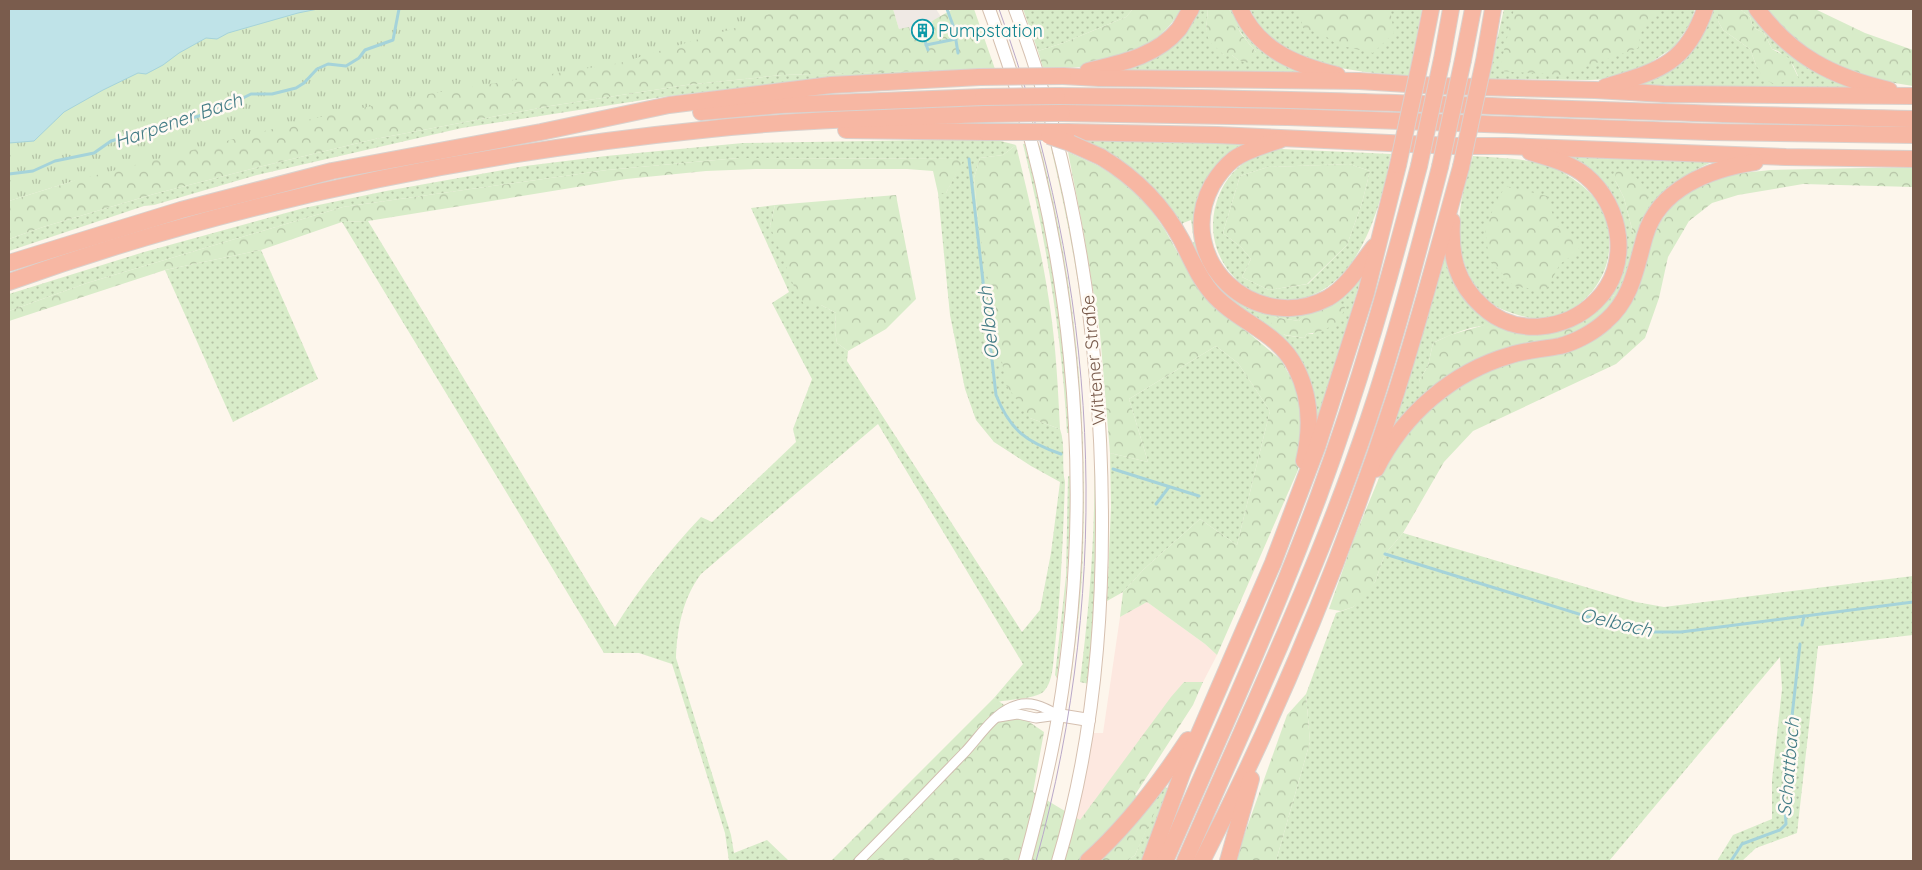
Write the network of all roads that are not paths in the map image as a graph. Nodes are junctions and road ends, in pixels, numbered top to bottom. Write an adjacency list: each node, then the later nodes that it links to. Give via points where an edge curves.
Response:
1 (989, 9): 31 (main road, Wittener Straße, via 1040,177 1061,284 1072,368 1076,534)
2 (1015, 9): 33 (main road, Wittener Straße, via 1067,181 1084,267 1093,336 1101,450 1102,555 1099,633)
3 (1191, 9): 11 (highway, via 1178,29 1142,56 1122,64)
4 (1240, 9): 12 (highway, via 1252,31 1281,56 1304,66)
5 (1451, 9): 40 (highway, bridge, via 1419,166 1376,327 1323,485 1291,570)
6 (1473, 9): 41 (highway, bridge, via 1440,167 1368,422 1308,577)
7 (1493, 9): 24 (highway, bridge)
8 (1705, 9): 13 (highway, via 1688,45 1664,66)
9 (1757, 9): 14 (highway, via 1792,47 1825,69 1860,84)
10 (1430, 13): 25 (highway, bridge, via 1398,165)
11 (1067, 76): 12 (highway); 17 (highway, bridge, via 831,85 670,105)
12 (1359, 81): 13 (highway)
13 (1595, 90): 14 (highway, via 1664,94)
14 (1912, 96)
15 (1913, 119): 17 (highway, bridge, via 1195,97 1057,96 761,107)
16 (711, 128): 18 (highway, bridge); 19 (highway, bridge, via 1062,113 1288,117 1710,132); 27 (highway, via 496,157 384,177 147,237)
17 (541, 132): 26 (highway, via 322,174 164,215)
18 (1032, 132): 20 (highway, bridge); 28 (highway, bridge, via 1070,143 1123,170 1170,220 1195,269 1213,294 1272,339 1296,366 1305,392 1308,426 1307,447)
19 (1913, 134)
20 (1289, 137): 21 (highway); 25 (highway, via 1235,158 1224,168 1207,195 1203,237 1220,276 1248,298 1284,309 1299,308 1330,297 1342,287)
21 (1505, 146): 22 (highway); 24 (highway, via 1564,164 1585,174 1602,193 1613,213 1619,244 1612,275 1597,300 1583,312 1547,327 1512,325 1490,314 1470,296 1458,271 1451,240)
22 (1786, 157): 23 (highway); 29 (highway, via 1712,171 1688,183 1671,197 1658,211 1646,234 1633,281 1624,300 1607,321 1562,346 1512,354 1479,366 1428,398 1378,465)
23 (1913, 159)
24 (1461, 167): 29 (highway, via 1416,330)
25 (1378, 241): 28 (highway, via 1366,293)
26 (9, 263)
27 (9, 282)
28 (1292, 514): 30 (highway)
29 (1351, 520): 34 (highway)
30 (1214, 700): 35 (highway, via 1130,819); 39 (highway, via 1183,770)
31 (1058, 715): 32 (street); 32 (street, via 1039,704 1020,704); 33 (main road); 37 (main road, Wittener Straße)
32 (999, 717): 36 (street)
33 (1089, 720): 38 (main road, Wittener Straße, via 1073,806)
34 (1267, 725): 42 (highway); 43 (highway)
35 (1090, 859)
36 (859, 861)
37 (1026, 861)
38 (1058, 861)
39 (1150, 861)
40 (1165, 861)
41 (1185, 861)
42 (1202, 861)
43 (1228, 861)

